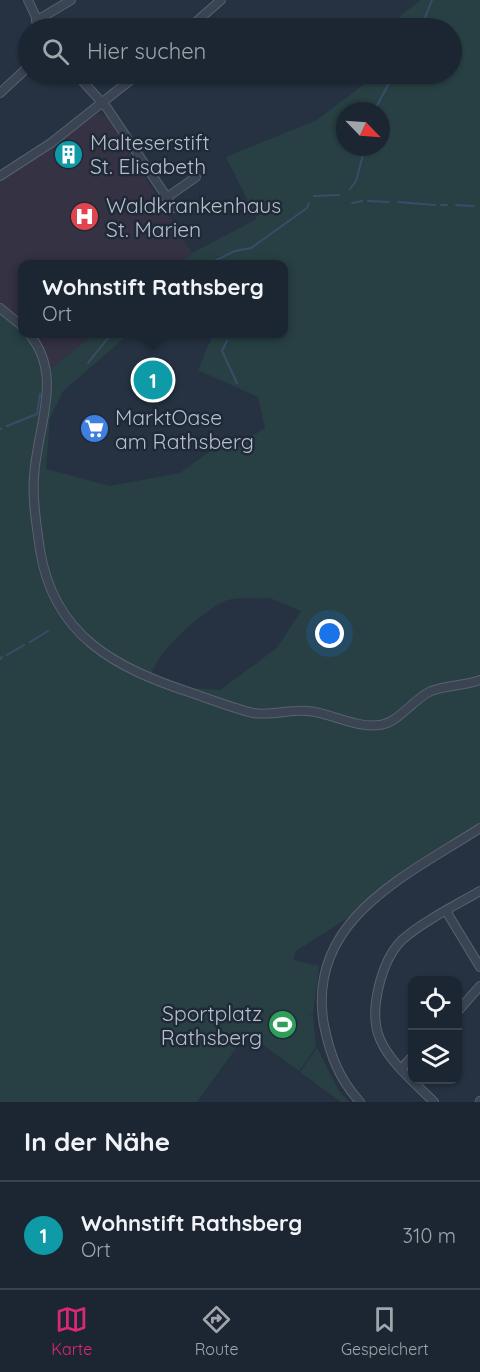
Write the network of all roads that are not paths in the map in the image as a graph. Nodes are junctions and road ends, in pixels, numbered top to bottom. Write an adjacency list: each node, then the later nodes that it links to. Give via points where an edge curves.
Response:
1 (28, 0): 4 (street)
2 (71, 0): 5 (street)
3 (221, 0): 6 (street)
4 (36, 18)
5 (48, 18)
6 (200, 18)
7 (18, 77): 10 (street)
8 (85, 84): 11 (street)
9 (125, 84): 11 (street)
10 (0, 93)
11 (102, 102): 12 (street, via 48,145); 14 (street)
12 (0, 176)
13 (196, 177): 14 (street)
14 (166, 198): 15 (street)
15 (174, 208)
16 (0, 308): 17 (street)
17 (18, 323)
18 (32, 338): 19 (street, via 44,363 48,387 33,480 43,563 51,591 67,621 113,661 165,684 253,712 305,711 378,726 387,724 432,691)
19 (480, 680)
20 (480, 828): 28 (street, via 412,869 366,904 339,939 328,963 321,1010 328,1047 335,1066)
21 (480, 891): 22 (street)
22 (446, 911): 23 (street); 27 (street, via 402,941 382,974 375,1005 380,1039)
23 (480, 967)
24 (480, 986): 25 (street)
25 (462, 1006)
26 (408, 1061): 27 (street)
27 (401, 1069): 29 (street)
28 (360, 1102)
29 (434, 1102)

